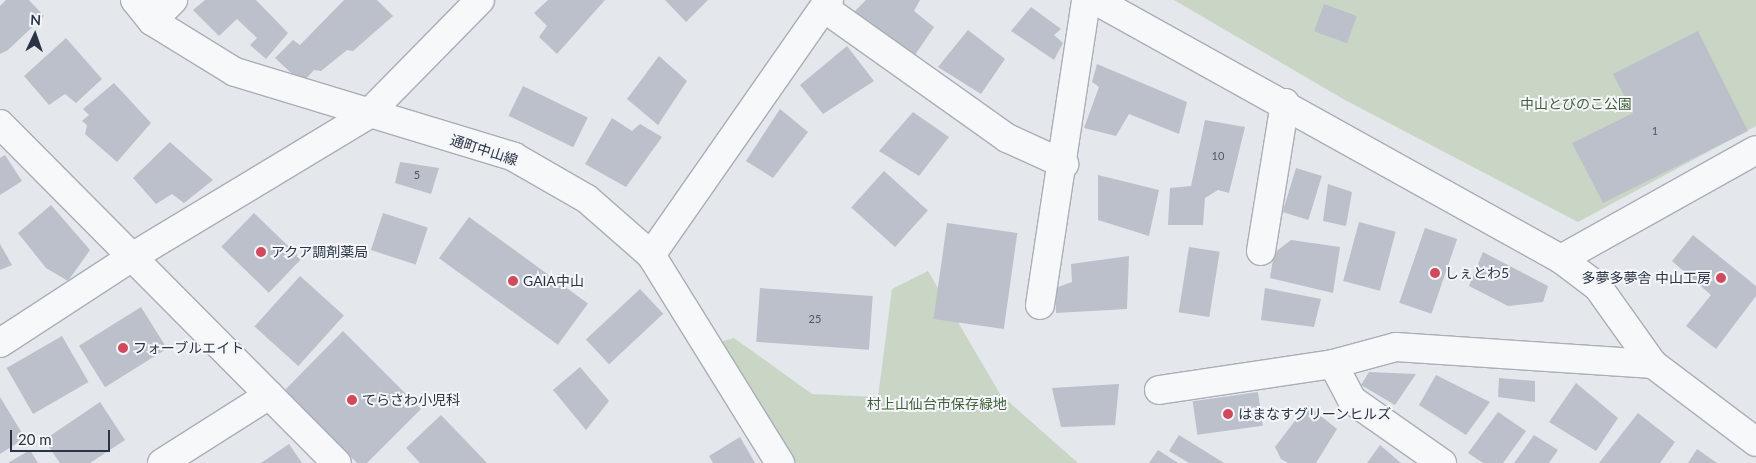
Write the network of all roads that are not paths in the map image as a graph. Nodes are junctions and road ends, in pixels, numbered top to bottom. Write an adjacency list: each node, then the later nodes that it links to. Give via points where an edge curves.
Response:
1 (135, 0): 7 (street, 通町中山線)
2 (173, 0): 7 (street)
3 (480, 0): 9 (street)
4 (1086, 0): 12 (street)
5 (1094, 0): 8 (street)
6 (826, 4): 12 (street, via 1006,138); 14 (street)
7 (152, 20): 9 (street, 通町中山線, via 234,72)
8 (1285, 103): 13 (street); 16 (street)
9 (367, 114): 14 (street, 通町中山線, via 514,157 587,199); 15 (street)
10 (0, 124): 15 (street)
11 (1756, 150): 16 (street)
12 (1064, 164): 17 (street)
13 (1260, 251)
14 (650, 255): 26 (street, 通町中山線)
15 (132, 257): 18 (street); 22 (street)
16 (1561, 259): 20 (street, via 1598,287)
17 (1040, 305)
18 (0, 343)
19 (1333, 364): 20 (street, via 1396,347); 21 (street); 27 (street, via 1352,400)
20 (1653, 364): 23 (street)
21 (1158, 390)
22 (269, 394): 24 (street); 25 (street)
23 (1756, 442)
24 (162, 463)
25 (337, 463)
26 (780, 463)
27 (1442, 463)

